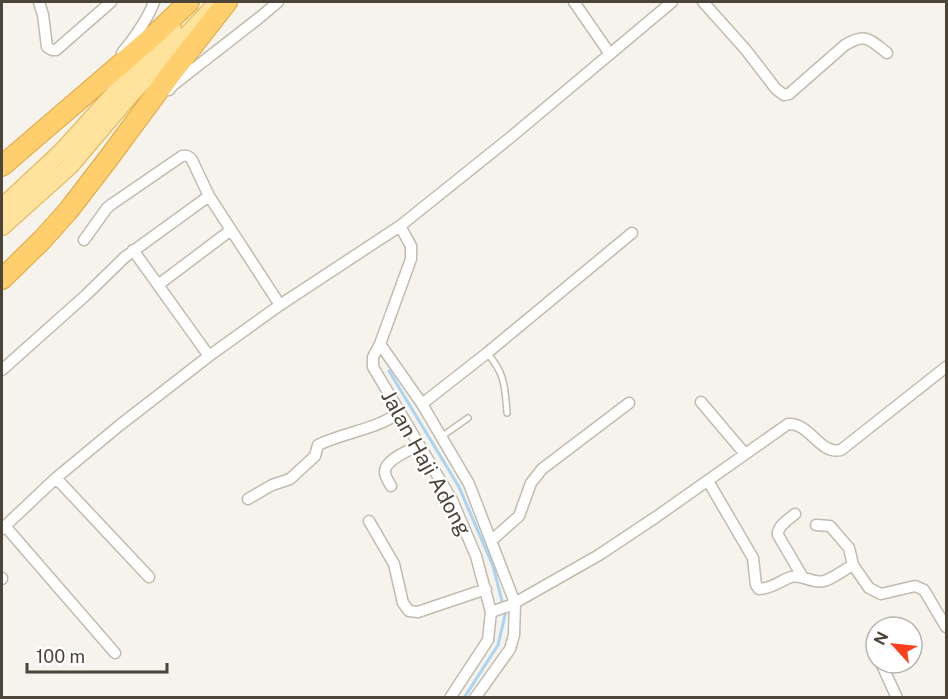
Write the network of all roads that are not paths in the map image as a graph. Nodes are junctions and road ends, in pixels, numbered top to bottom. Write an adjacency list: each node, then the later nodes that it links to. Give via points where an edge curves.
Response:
1 (39, 2): 2 (street, via 47,47 56,50)
2 (111, 2)
3 (154, 2): 14 (street, via 136,36)
4 (189, 2): 14 (highway)
5 (197, 2): 18 (main road, via 61,152)
6 (218, 2): 20 (main road, via 70,166)
7 (227, 2): 15 (highway)
8 (278, 2): 15 (street, via 173,85)
9 (574, 2): 13 (street)
10 (672, 2): 13 (street)
11 (703, 2): 12 (street, via 784,95 854,39 868,39)
12 (887, 52)
13 (610, 54): 19 (street)
14 (100, 82): 16 (highway)
15 (108, 159): 25 (highway, via 68,211)
16 (2, 166)
17 (209, 196): 21 (street); 23 (street, via 190,157 182,156 107,208); 24 (street)
18 (2, 207)
19 (400, 226): 27 (street); 28 (street, Jalan Haji Adong, via 411,246 411,259)
20 (2, 227)
21 (231, 230): 26 (street); 27 (street)
22 (632, 233): 29 (street)
23 (84, 240)
24 (133, 250): 26 (street); 32 (street)
25 (2, 279)
26 (158, 285): 30 (street)
27 (280, 305): 30 (street)
28 (380, 344): 35 (street); 36 (street, Jalan Haji Adong, via 373,357 374,368)
29 (487, 352): 35 (street); 37 (lane, via 502,375)
30 (209, 356): 42 (street)
31 (946, 367): 41 (street, via 841,450 828,450 795,423 780,428)
32 (2, 370)
33 (701, 402): 41 (street)
34 (629, 403): 50 (street, via 542,469 531,483 519,516)
35 (422, 404): 39 (street)
36 (400, 412): 40 (street, Jalan Haji Adong); 45 (street, via 318,445 315,456 290,479)
37 (507, 413)
38 (468, 417): 39 (lane)
39 (441, 437): 50 (street, via 469,484)
40 (419, 445): 44 (street, via 385,467); 54 (street, Jalan Haji Adong, via 452,500)
41 (745, 454): 43 (street)
42 (56, 478): 49 (street); 53 (street)
43 (708, 481): 52 (street, via 753,558 759,589); 55 (street, via 599,555)
44 (391, 486)
45 (248, 499)
46 (795, 514): 52 (street, via 777,532)
47 (369, 521): 54 (street, via 394,564 403,603 409,611 418,612)
48 (816, 525): 51 (street, via 830,526 849,548)
49 (3, 528): 58 (street)
50 (492, 540): 55 (street)
51 (853, 565): 52 (street, via 823,582); 57 (street, via 875,592 915,586 924,590)
52 (802, 576)
53 (149, 577)
54 (486, 589): 56 (street, Jalan Haji Adong)
55 (513, 604): 56 (street); 61 (street, via 514,635 510,649)
56 (494, 611): 60 (street, Jalan Haji Adong, via 488,640)
57 (946, 627)
58 (115, 653)
59 (886, 675): 62 (street)
60 (450, 698)
61 (475, 698)
62 (897, 698)

